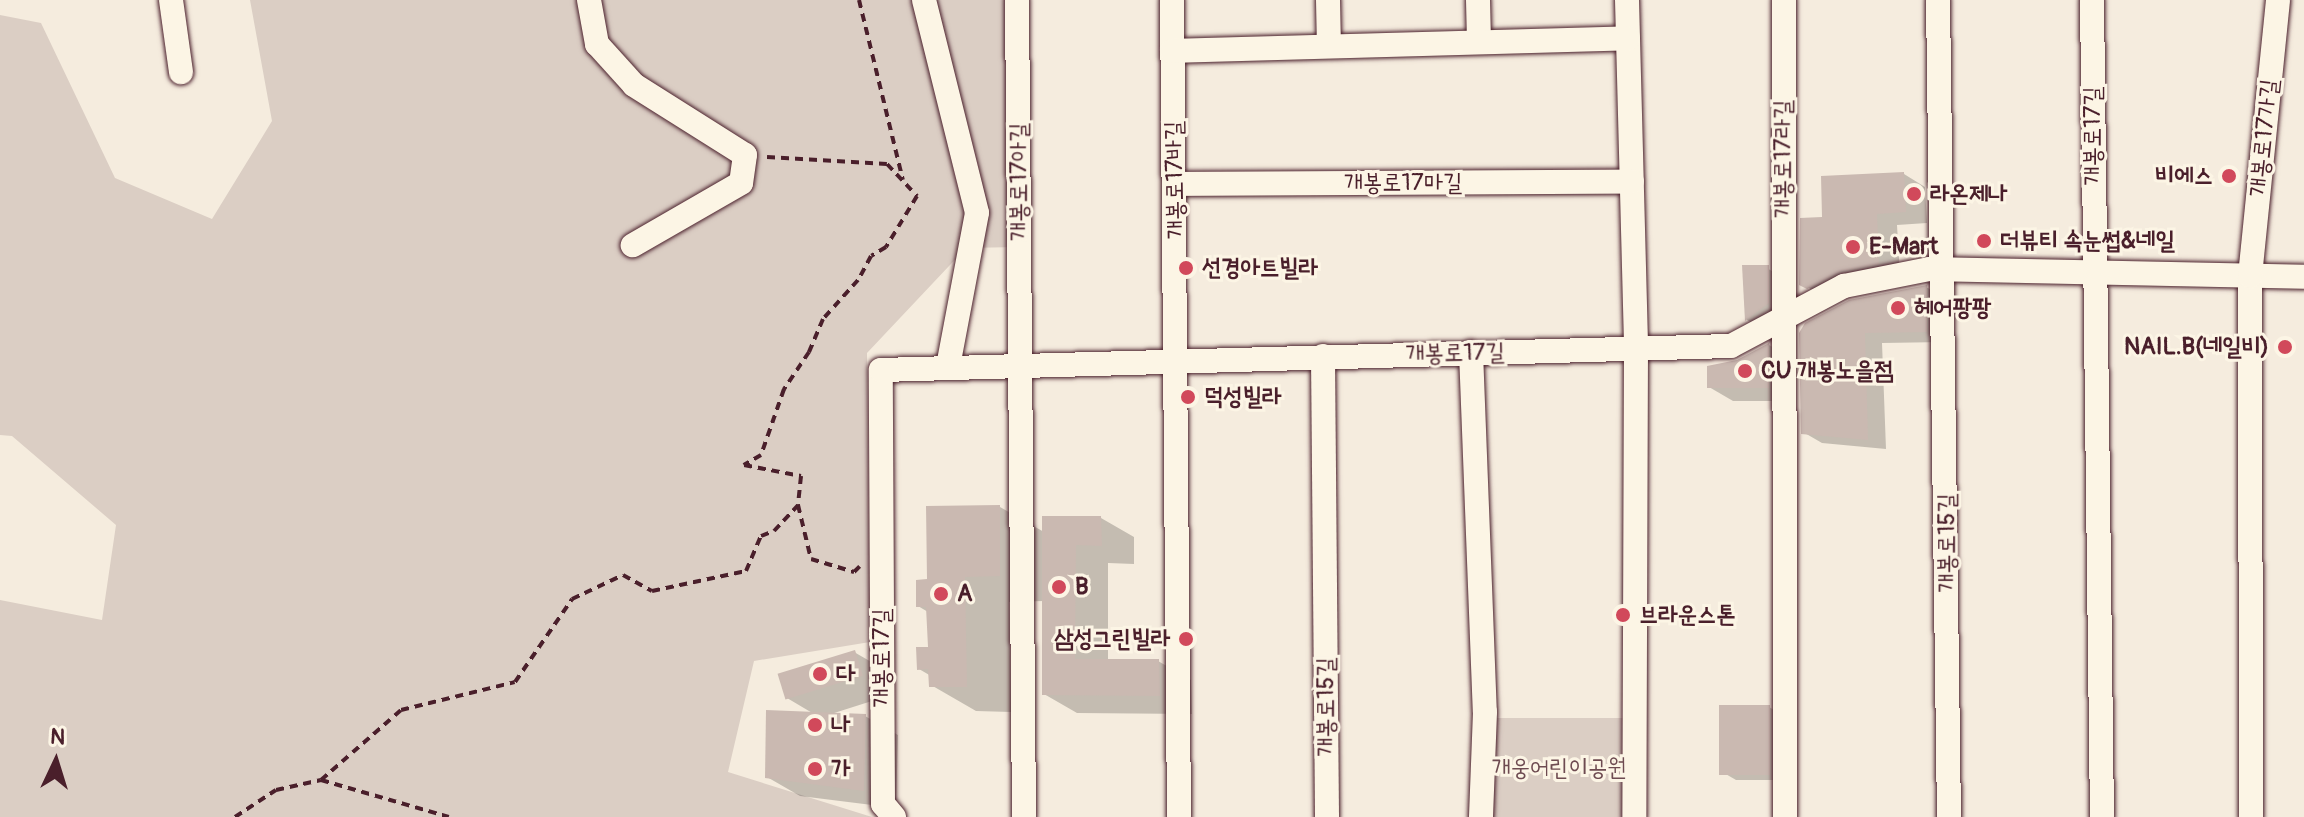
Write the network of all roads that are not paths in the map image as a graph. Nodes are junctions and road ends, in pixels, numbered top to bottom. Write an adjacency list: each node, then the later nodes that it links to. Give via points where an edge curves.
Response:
1 (171, 0): 17 (street)
2 (589, 0): 20 (street, via 597,44 634,85 745,155 741,183)
3 (924, 0): 31 (street, via 977,213)
4 (1017, 0): 30 (street, 개봉로17아길)
5 (1172, 0): 16 (street, 개봉로17바길)
6 (1328, 0): 15 (street)
7 (1478, 0): 14 (street)
8 (1627, 0): 13 (street)
9 (1784, 0): 25 (street, 개봉로17라길)
10 (1938, 0): 21 (street)
11 (2092, 0): 22 (street, 개봉로17길)
12 (2278, 0): 23 (street, 개봉로17가길)
13 (1628, 38): 14 (street); 18 (street)
14 (1479, 42): 15 (street)
15 (1329, 46): 16 (street)
16 (1172, 51): 19 (street, 개봉로17바길)
17 (181, 72)
18 (1632, 182): 19 (street, 개봉로17마길); 26 (street)
19 (1175, 184): 29 (street, 개봉로17바길)
20 (633, 245)
21 (1945, 269): 22 (street, 개봉로17길); 25 (street, 개봉로17길, via 1844,286); 39 (street, 개봉로15길)
22 (2093, 272): 23 (street, 개봉로17길); 40 (street)
23 (2250, 276): 24 (street, 개봉로17길); 41 (street)
24 (2304, 277)
25 (1782, 319): 26 (street, 개봉로17길, via 1731,346); 38 (street)
26 (1636, 348): 27 (street, 개봉로17길); 37 (street)
27 (1471, 352): 28 (street, 개봉로17길); 36 (street, via 1485,712)
28 (1323, 356): 29 (street, 개봉로17길); 35 (street, 개봉로15길)
29 (1178, 360): 30 (street, 개봉로17길); 34 (street)
30 (1021, 364): 31 (street, 개봉로17길); 33 (street)
31 (948, 367): 32 (street, 개봉로17길, via 881,370 883,804)
32 (894, 817)
33 (1024, 817)
34 (1179, 817)
35 (1327, 817)
36 (1481, 817)
37 (1634, 817)
38 (1785, 817)
39 (1949, 817)
40 (2102, 817)
41 (2251, 817)

